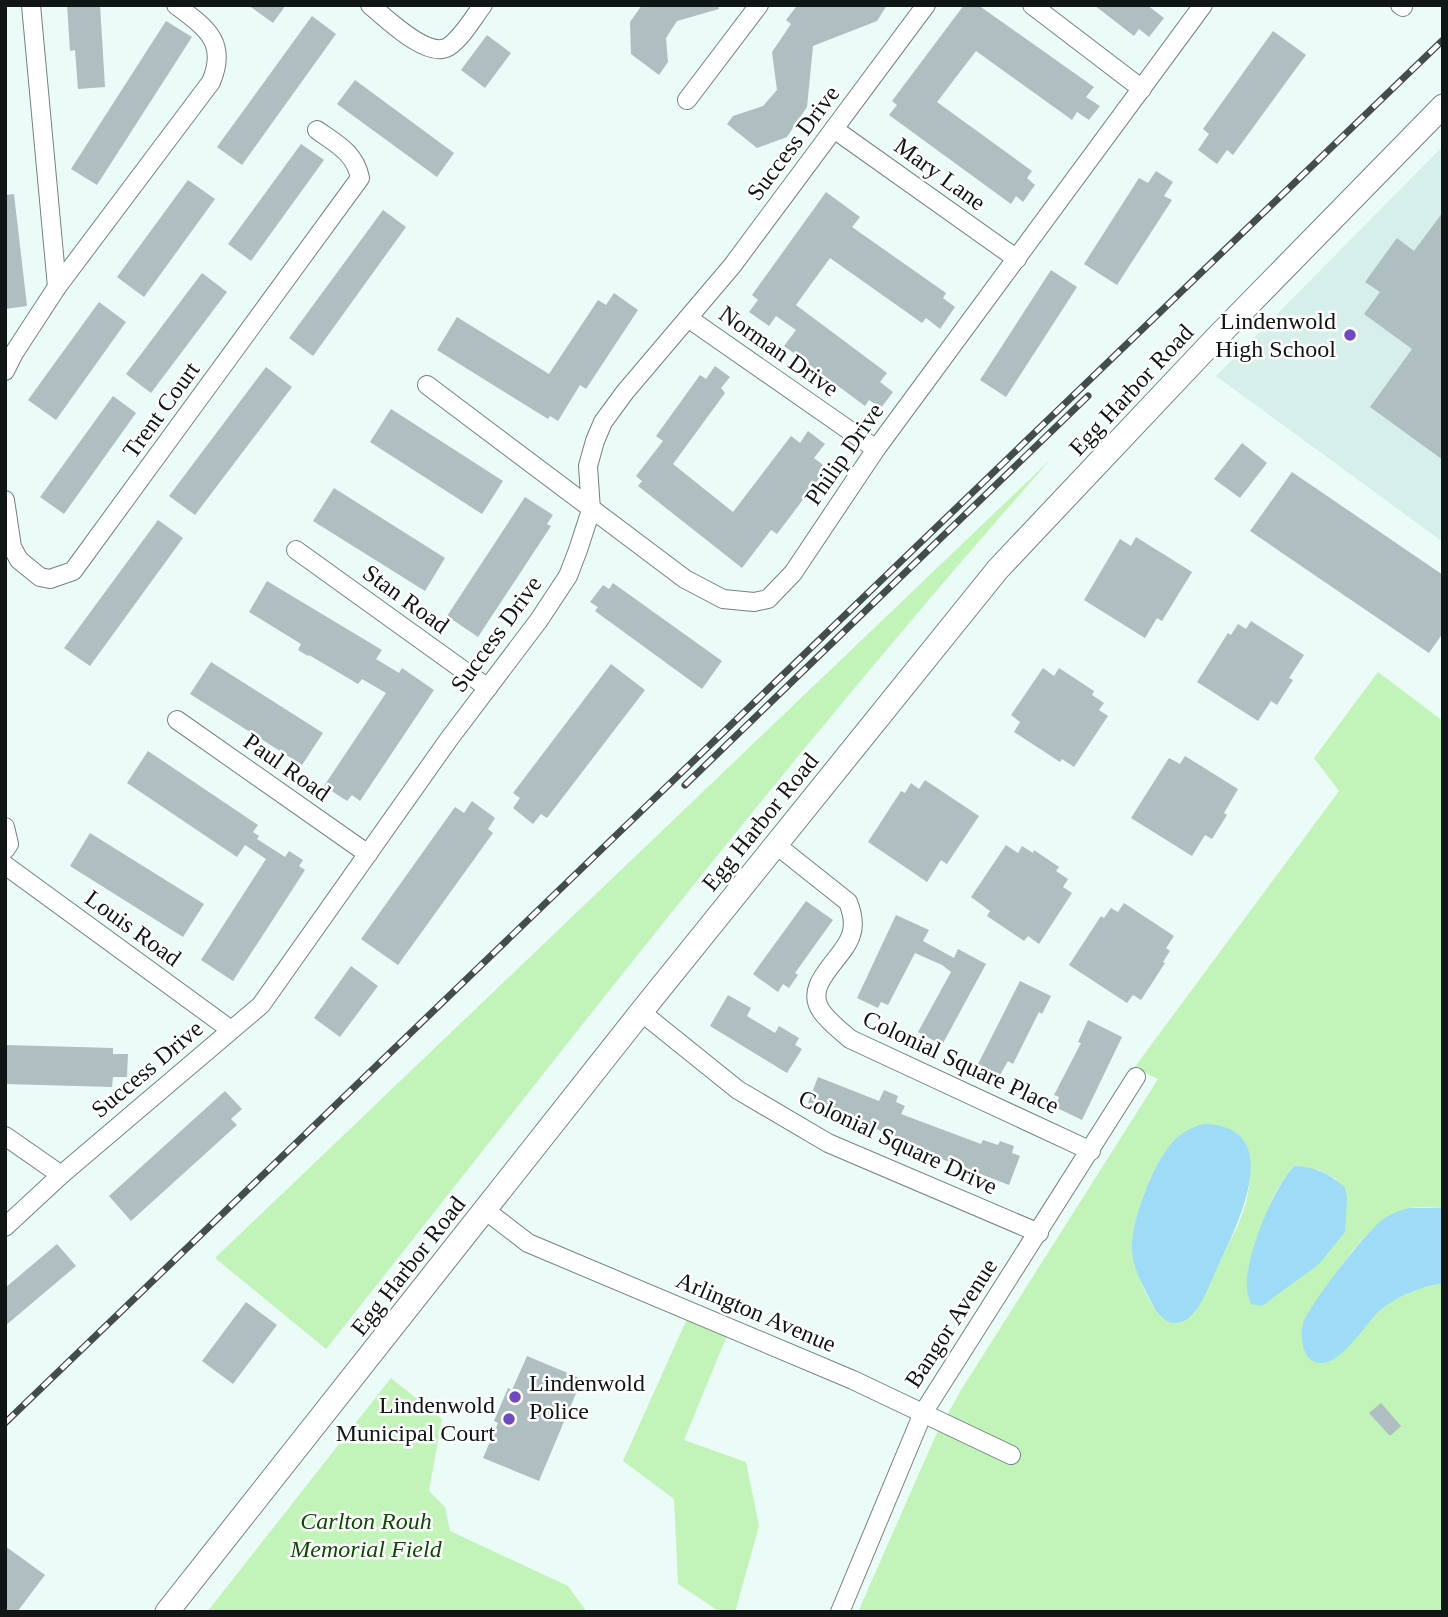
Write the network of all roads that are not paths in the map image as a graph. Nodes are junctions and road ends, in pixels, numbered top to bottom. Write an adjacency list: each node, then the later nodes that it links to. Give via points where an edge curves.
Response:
1 (31, 5): 15 (street)
2 (176, 5): 15 (street, via 211,35 217,46 211,82)
3 (370, 5): 4 (street, via 422,46 440,50 461,35)
4 (483, 5)
5 (759, 5): 10 (street)
6 (926, 5): 12 (street, Success Drive)
7 (1032, 5): 9 (street)
8 (1203, 5): 9 (street, Philip Drive)
9 (1142, 89): 14 (street, Philip Drive)
10 (687, 100)
11 (1443, 106): 25 (street, Egg Harbor Road, via 998,569)
12 (834, 129): 14 (street, Mary Lane); 16 (street, Success Drive)
13 (317, 130): 20 (street, Trent Court, via 345,149 357,163 360,178 73,571 50,579 40,577 19,560 12,547)
14 (1017, 260): 19 (street, Philip Drive)
15 (57, 287): 17 (street)
16 (688, 318): 19 (street, Norman Drive); 21 (street, Success Drive, via 603,422 588,466)
17 (5, 371)
18 (427, 385): 21 (street, Philip Drive)
19 (876, 449): 21 (street, Philip Drive, via 793,573 768,599 723,599 685,579)
20 (5, 500)
21 (591, 510): 23 (street, Success Drive, via 568,576)
22 (296, 550): 23 (street, Stan Road)
23 (488, 688): 26 (street, Success Drive)
24 (177, 720): 26 (street, Paul Road)
25 (775, 844): 28 (street, Egg Harbor Road); 32 (street, Colonial Square Place, via 848,902 853,915 851,936 818,985 821,1012 850,1039)
26 (368, 854): 29 (street, Success Drive, via 261,1005)
27 (5, 865): 29 (street, Louis Road)
28 (641, 1012): 34 (street, Egg Harbor Road); 36 (street, Colonial Square Drive, via 738,1090 828,1143)
29 (231, 1030): 33 (street, Success Drive)
30 (1136, 1077): 32 (street, Bangor Avenue)
31 (5, 1136): 33 (street)
32 (1091, 1151): 36 (street, Bangor Avenue)
33 (61, 1174): 35 (street, Success Drive)
34 (485, 1210): 37 (street, Arlington Avenue, via 528,1243); 39 (street, Egg Harbor Road)
35 (5, 1227)
36 (1038, 1233): 37 (street, Bangor Avenue)
37 (923, 1413): 38 (street, Arlington Avenue); 40 (street, Bangor Avenue)
38 (1012, 1455)
39 (166, 1612)
40 (840, 1612)

